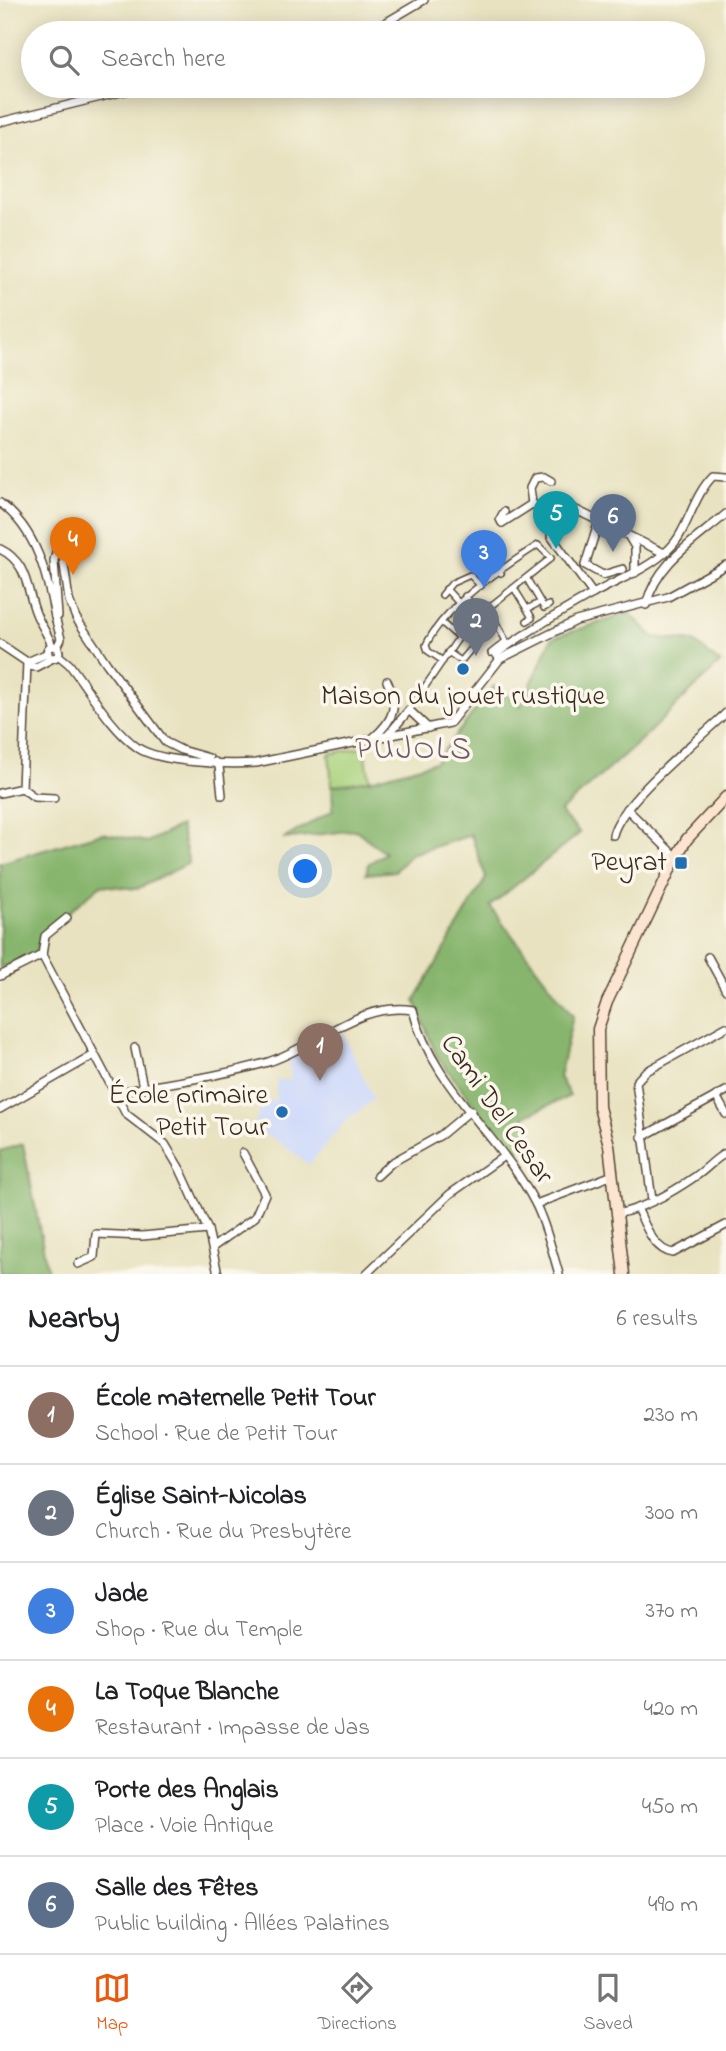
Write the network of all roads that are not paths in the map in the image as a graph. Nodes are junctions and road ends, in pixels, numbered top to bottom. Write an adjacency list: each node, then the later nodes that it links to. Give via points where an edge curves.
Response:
1 (424, 0): 2 (street)
2 (388, 21)
3 (94, 98): 4 (street)
4 (0, 122)
5 (726, 477): 15 (street, via 713,476 702,487 671,548)
6 (551, 481): 8 (street, via 535,478 530,488)
7 (0, 503): 34 (street, via 39,551)
8 (532, 504): 10 (street, via 502,523); 24 (street, via 544,509 556,523 551,536)
9 (574, 509): 12 (street)
10 (504, 512)
11 (726, 514): 30 (street, via 675,556)
12 (599, 521): 13 (street); 18 (street, via 585,565 603,575)
13 (629, 537): 15 (street); 20 (street, via 635,547)
14 (0, 549): 41 (street, via 24,572)
15 (664, 552): 20 (street)
16 (491, 561): 19 (street)
17 (726, 565): 30 (street)
18 (623, 569)
19 (501, 573): 21 (street, via 538,545 551,558); 22 (street)
20 (635, 573): 24 (street)
21 (527, 579): 23 (street); 29 (street, via 544,607)
22 (480, 588): 25 (street); 26 (street, via 470,575 444,592)
23 (514, 589): 28 (street); 32 (street)
24 (593, 594): 43 (street)
25 (466, 596): 26 (street); 33 (street)
26 (458, 602): 31 (street)
27 (537, 604): 32 (street)
28 (489, 605): 33 (street); 43 (street, via 506,640)
29 (549, 605)
30 (646, 605): 43 (street, via 601,613)
31 (453, 608): 36 (street); 37 (street)
32 (527, 610): 35 (street, via 532,618)
33 (480, 614): 37 (street)
34 (55, 617): 41 (street, via 61,639); 52 (street, via 58,548 76,618 165,742)
35 (527, 621)
36 (441, 622): 38 (street); 44 (street, via 426,645 428,652)
37 (468, 624): 38 (street)
38 (458, 636): 42 (street)
39 (0, 644): 45 (street)
40 (470, 650): 42 (street, via 461,661)
41 (54, 652): 45 (street); 52 (street, via 136,746 151,754)
42 (448, 652): 44 (street)
43 (495, 653): 49 (street, via 456,719)
44 (443, 661): 47 (street)
45 (28, 664): 53 (street)
46 (387, 681): 51 (street, via 395,701 394,714)
47 (409, 710): 49 (street); 50 (street)
48 (726, 713): 58 (street)
49 (428, 728): 50 (street)
50 (386, 736): 51 (street)
51 (373, 739): 52 (street, via 256,763)
52 (215, 762): 55 (street)
53 (22, 788): 54 (street); 57 (street, via 34,797)
54 (0, 793)
55 (222, 795)
56 (726, 797): 60 (main road)
57 (54, 798)
58 (627, 808): 59 (street); 60 (street)
59 (613, 835)
60 (676, 857): 80 (main road, via 598,1029 599,1107)
61 (67, 918): 62 (street, via 46,936)
62 (42, 955): 64 (street); 68 (street)
63 (708, 957): 65 (street)
64 (0, 976)
65 (726, 990)
66 (726, 1027): 76 (street, via 639,1076 635,1089)
67 (135, 1048): 69 (street)
68 (94, 1055): 71 (street); 73 (street)
69 (143, 1087): 71 (street); 74 (street, Cami Del Cesar, via 269,1061 336,1027 399,1007 413,1010 419,1036 433,1063)
70 (726, 1091): 72 (street)
71 (115, 1093): 87 (street, via 126,1114 165,1144)
72 (716, 1096): 75 (street); 76 (street)
73 (0, 1109)
74 (471, 1110): 79 (street, Cami Del Cesar); 81 (street)
75 (726, 1114)
76 (642, 1136): 82 (street)
77 (243, 1153): 88 (street, via 265,1194 255,1217)
78 (726, 1153): 82 (street, via 699,1175)
79 (504, 1156): 83 (street, Cami Del Cesar); 91 (street, via 450,1194)
80 (613, 1175): 83 (street); 85 (main road)
81 (377, 1176)
82 (652, 1200): 84 (street)
83 (536, 1204): 92 (street, Cami Del Cesar)
84 (637, 1208): 85 (street); 86 (street, via 658,1247 666,1252 673,1253)
85 (617, 1214): 93 (main road)
86 (726, 1224)
87 (208, 1230): 88 (street); 89 (street, via 96,1234 94,1257)
88 (214, 1247): 90 (street)
89 (78, 1264)
90 (218, 1274)
91 (366, 1274)
92 (559, 1274)
93 (624, 1274)

